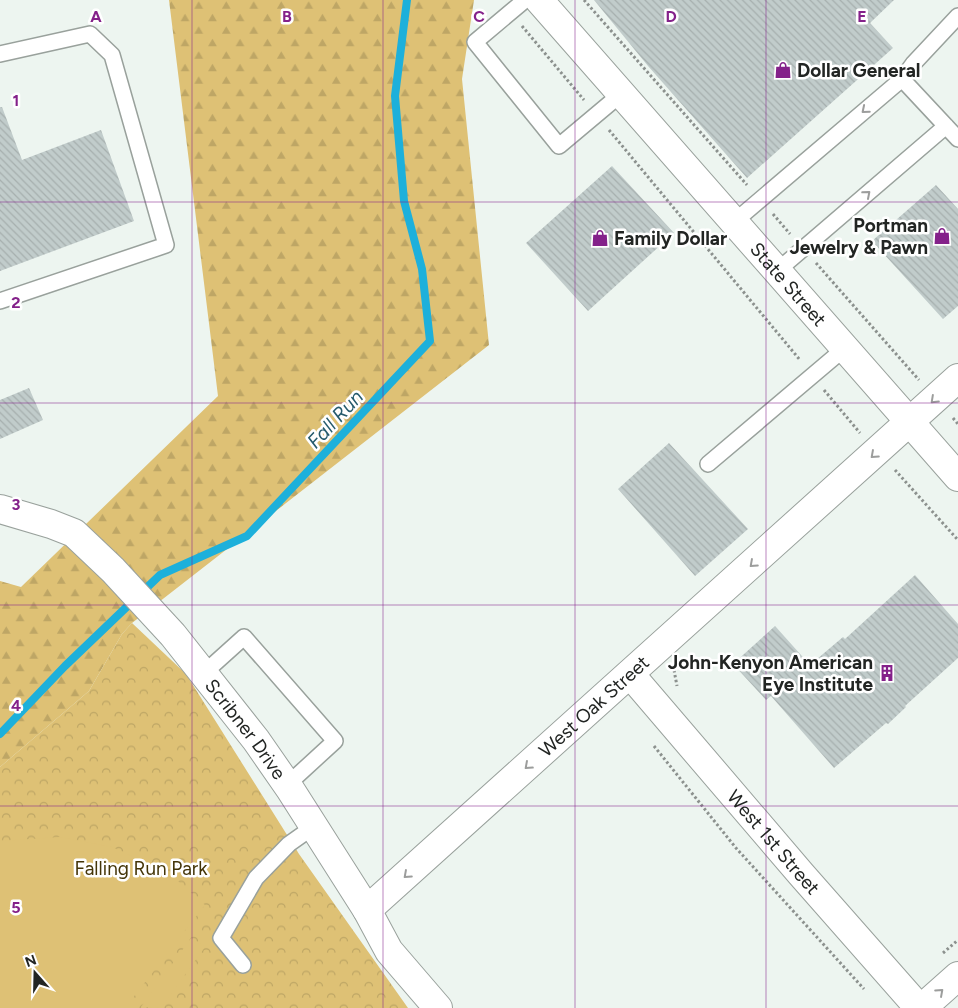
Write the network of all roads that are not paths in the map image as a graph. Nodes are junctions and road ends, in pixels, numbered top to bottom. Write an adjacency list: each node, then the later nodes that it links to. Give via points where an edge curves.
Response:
1 (525, 0): 6 (lane, via 475,42 559,146)
2 (539, 0): 6 (street, State Street)
3 (958, 16): 5 (lane)
4 (0, 54): 11 (lane, via 90,34 112,55 166,245)
5 (902, 79): 7 (lane); 9 (lane, one-way to 9)
6 (621, 94): 9 (street, State Street)
7 (946, 126): 8 (lane); 10 (lane, one-way to 7)
8 (958, 140)
9 (734, 222): 10 (street, State Street)
10 (777, 271): 12 (street, State Street)
11 (0, 301)
12 (845, 348): 14 (street, State Street); 15 (lane)
13 (958, 378): 14 (street, West Oak Street, one-way to 14)
14 (910, 423): 16 (street, State Street); 19 (street, West Oak Street, one-way to 19)
15 (708, 464)
16 (958, 477)
17 (0, 509): 18 (street, Scribner Drive, via 74,533 174,635)
18 (204, 673): 20 (street, Scribner Drive); 20 (lane, via 244,637 335,741)
19 (630, 674): 22 (street, West Oak Street, one-way to 22); 26 (street, West 1st Street)
20 (287, 784): 21 (street, Scribner Drive)
21 (314, 826): 22 (street, Scribner Drive); 23 (lane, via 289,844 256,878 221,938)
22 (367, 910): 25 (street, Scribner Drive, via 389,951)
23 (243, 965)
24 (958, 976): 26 (street, one-way to 24)
25 (438, 1008)
26 (921, 1008)

